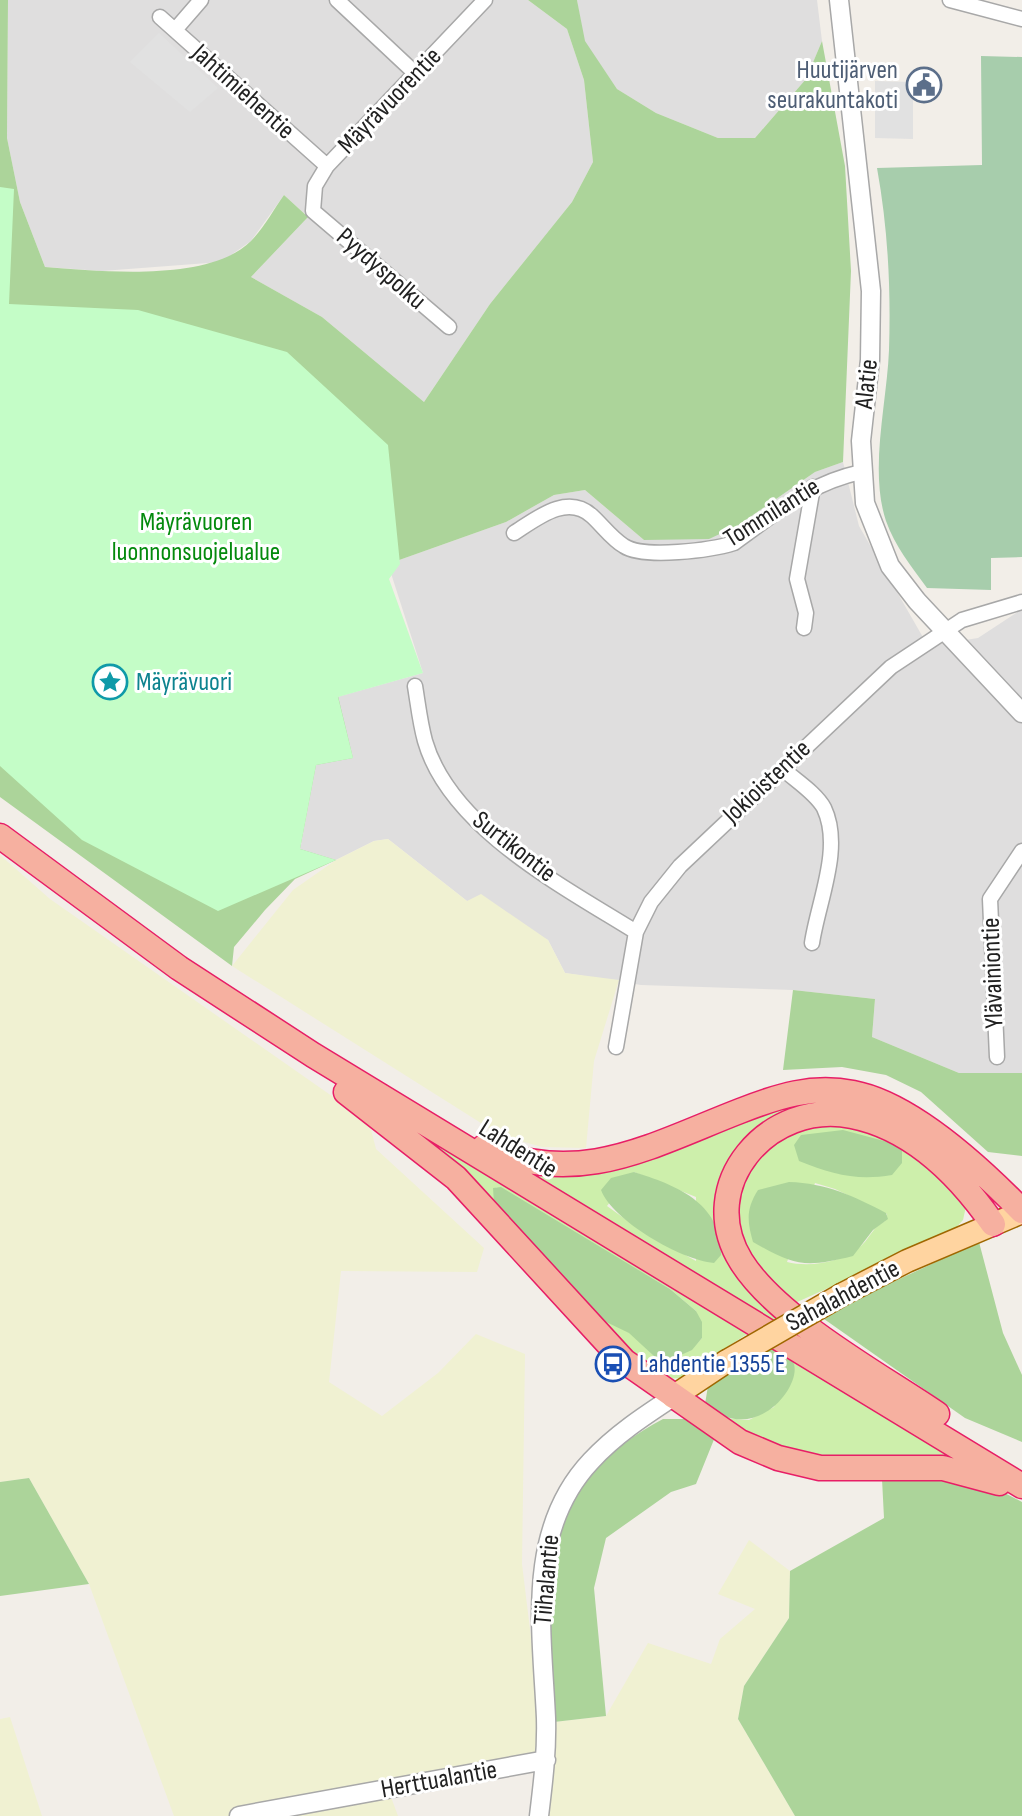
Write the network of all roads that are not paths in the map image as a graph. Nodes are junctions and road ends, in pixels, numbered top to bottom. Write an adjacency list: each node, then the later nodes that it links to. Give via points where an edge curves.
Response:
1 (201, 0): 8 (street)
2 (337, 0): 9 (street)
3 (485, 0): 9 (street, Mäyrävuorentie)
4 (839, 0): 13 (street, Alatie, via 871,291)
5 (950, 0): 7 (street)
6 (160, 17): 8 (street, Jahtimiehentie)
7 (1022, 19)
8 (175, 30): 10 (street, Jahtimiehentie)
9 (416, 74): 10 (street, Mäyrävuorentie)
10 (327, 166): 11 (street, Mäyrävuorentie, via 315,186)
11 (313, 211): 12 (street, Pyydyspolku)
12 (449, 327)
13 (861, 472): 14 (street, Tommilantie); 18 (street, Alatie, via 874,532 890,566)
14 (813, 487): 15 (street, Tommilantie, via 720,548 647,553 624,547 589,512 572,506 553,509); 17 (street, via 797,579 806,613)
15 (514, 533)
16 (1022, 602): 18 (street, Jokioistentie)
17 (804, 628)
18 (946, 629): 20 (street, Alatie); 21 (street, Jokioistentie, via 891,667)
19 (415, 686): 24 (street, Surtikontie, via 425,743 452,793 474,819 543,873)
20 (1022, 713)
21 (783, 769): 24 (street, Jokioistentie, via 680,866 651,902); 25 (street, via 823,805 829,826 828,869)
22 (0, 836): 26 (highway, Lahdentie)
23 (1022, 851): 29 (street, Ylävainiontie, via 990,899)
24 (636, 932): 27 (street, Jokioistentie)
25 (812, 943)
26 (230, 1002): 28 (highway, Lahdentie); 32 (highway, via 456,1178 613,1350)
27 (616, 1047)
28 (313, 1055): 30 (highway, via 482,1146 524,1163 549,1166 582,1166 622,1157 796,1092 856,1093 892,1107 929,1131); 34 (highway, Lahdentie)
29 (997, 1057)
30 (1022, 1211): 31 (main road, Sahalahdentie)
31 (993, 1224): 32 (main road, Sahalahdentie, bridge, via 843,1294); 33 (highway, via 973,1194 937,1159 881,1125 838,1114 803,1116 760,1138 737,1170 730,1197 736,1251 772,1297)
32 (673, 1397): 35 (highway, via 740,1442 778,1458 833,1469 952,1469); 36 (street, Tiihalantie, via 633,1423 590,1462 552,1523 541,1588)
33 (1022, 1471)
34 (1022, 1486)
35 (1022, 1495)
36 (546, 1760): 37 (street, Herttualantie); 38 (street, Tiihalantie)
37 (239, 1816)
38 (539, 1816)

